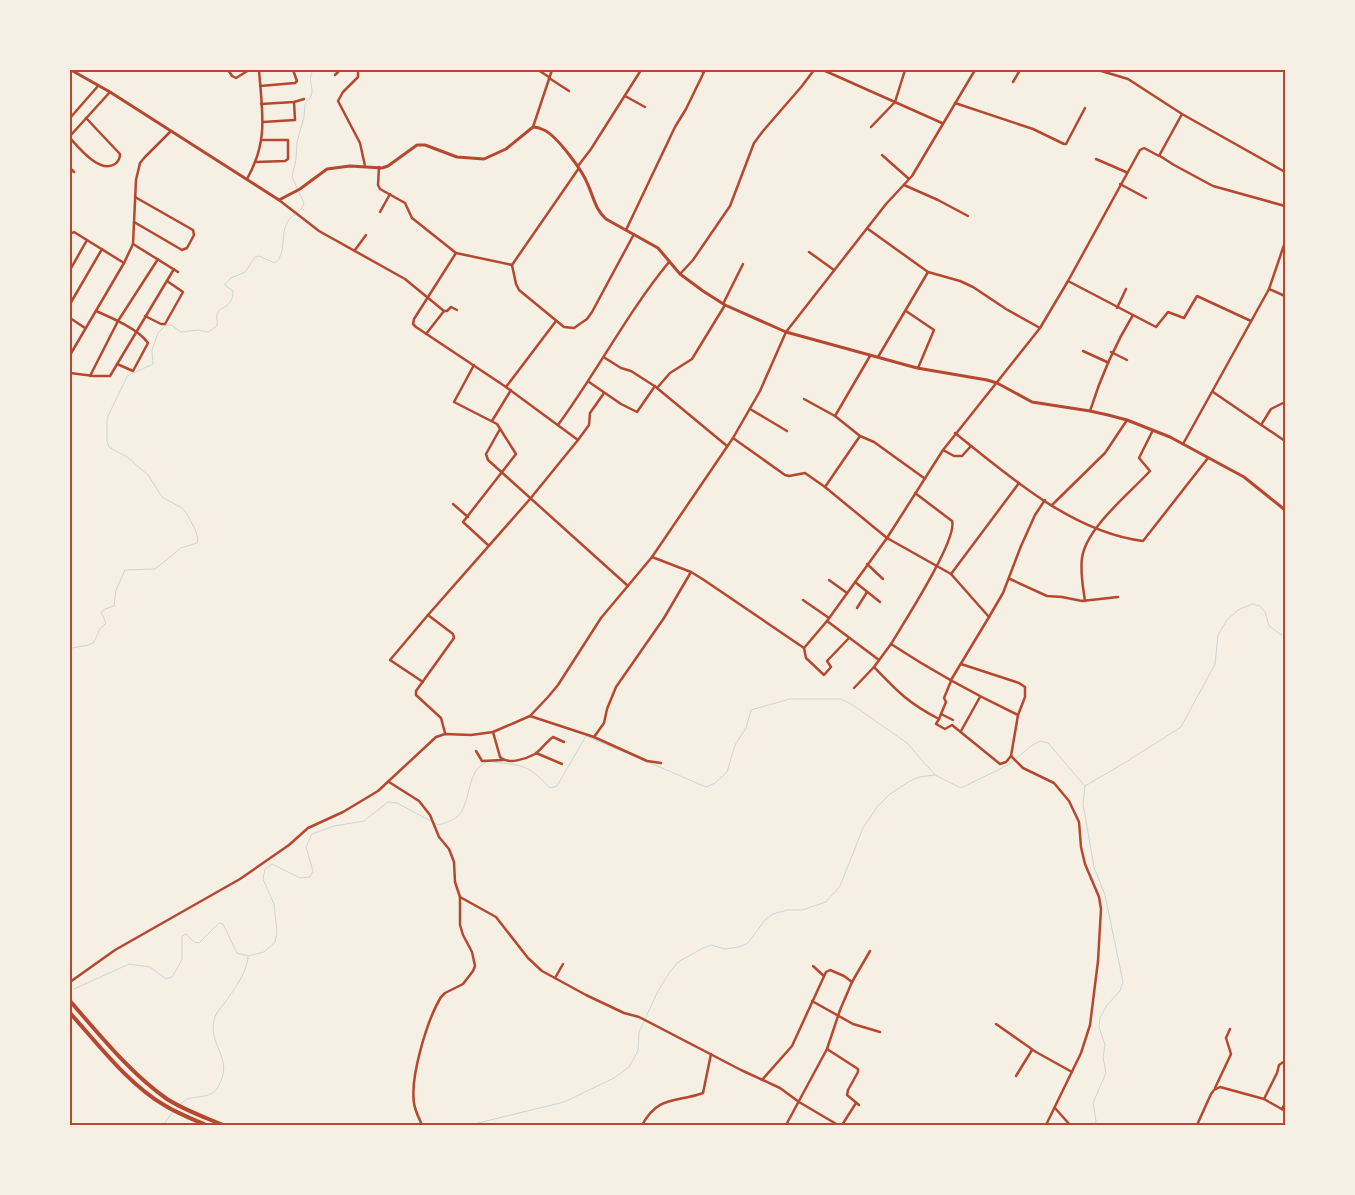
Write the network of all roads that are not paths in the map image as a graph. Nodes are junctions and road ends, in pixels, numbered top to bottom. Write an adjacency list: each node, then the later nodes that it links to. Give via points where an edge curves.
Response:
1 (71, 70): 22 (street)
2 (228, 70): 3 (street, via 236,78)
3 (250, 70)
4 (259, 70): 23 (street)
5 (293, 70): 23 (street, via 295,82)
6 (340, 70): 19 (street)
7 (358, 70): 48 (street, via 358,77 338,102 360,143)
8 (538, 70): 20 (street)
9 (552, 70): 20 (street)
10 (641, 70): 26 (street)
11 (699, 70): 18 (street)
12 (814, 70): 89 (street, via 754,143 730,206)
13 (823, 70): 29 (street)
14 (905, 70): 29 (street)
15 (975, 70): 30 (street)
16 (1020, 70): 21 (street)
17 (1098, 70): 34 (street, via 1128,79)
18 (704, 71): 68 (street)
19 (335, 75)
20 (549, 78): 24 (street); 39 (street)
21 (1013, 82)
22 (98, 86): 25 (street); 35 (street)
23 (260, 86): 31 (street)
24 (569, 91)
25 (110, 92): 36 (street); 41 (street)
26 (625, 96): 32 (street); 49 (street)
27 (304, 99): 28 (street)
28 (294, 102): 31 (street); 37 (street, via 295,120)
29 (896, 102): 38 (street); 40 (street)
30 (954, 103): 33 (street, via 1033,129 1064,144); 38 (street)
31 (261, 104): 37 (street)
32 (646, 107)
33 (1085, 108)
34 (1182, 114): 45 (street); 54 (street)
35 (70, 118)
36 (86, 118): 42 (street); 42 (street, via 120,154 119,160 110,166 94,162)
37 (263, 122): 43 (street)
38 (942, 124): 56 (street)
39 (532, 127): 49 (street, via 545,130); 51 (street, via 506,149 484,159 457,157 417,145 388,166)
40 (871, 127)
41 (171, 131): 55 (street); 60 (street, via 140,163)
42 (70, 137)
43 (262, 140): 47 (street); 47 (street, via 288,140 288,159 285,162)
44 (882, 155): 56 (street)
45 (1159, 156): 53 (street, via 1142,148); 63 (street, via 1213,186)
46 (1096, 159): 53 (street)
47 (256, 162): 55 (street)
48 (365, 166): 51 (street); 62 (street, via 332,168)
49 (578, 167): 68 (street, via 599,212); 83 (street)
50 (70, 168): 52 (street)
51 (378, 168): 59 (street, via 378,185)
52 (74, 172)
53 (1126, 172): 57 (street)
54 (1285, 172)
55 (247, 178): 62 (street)
56 (909, 179): 58 (street)
57 (1120, 184): 61 (street); 91 (street)
58 (904, 185): 65 (street); 67 (street)
59 (390, 194): 64 (street); 78 (street, via 406,205 412,218)
60 (135, 197): 66 (street); 66 (street, via 193,230 194,235 187,248 182,250)
61 (1146, 198)
62 (278, 200): 76 (street, via 320,231)
63 (1285, 206)
64 (380, 212)
65 (968, 216)
66 (134, 222): 74 (street)
67 (868, 228): 86 (street); 88 (street)
68 (626, 230): 70 (street)
69 (70, 234): 72 (street, via 74,232)
70 (634, 234): 80 (street, via 658,248); 107 (street, via 587,320 569,328)
71 (366, 235): 76 (street)
72 (87, 240): 75 (street); 84 (street)
73 (1285, 242): 93 (street)
74 (134, 244): 79 (street); 81 (street)
75 (102, 249): 81 (street); 96 (street)
76 (355, 250): 94 (street, via 406,279)
77 (808, 252): 86 (street)
78 (456, 253): 83 (street); 94 (street)
79 (158, 259): 85 (street); 106 (street)
80 (669, 262): 89 (street); 118 (street)
81 (124, 263): 100 (street)
82 (743, 264): 97 (street)
83 (512, 265): 107 (street, via 519,290)
84 (70, 270)
85 (174, 270): 87 (street); 90 (street)
86 (834, 270): 112 (street)
87 (178, 272)
88 (928, 272): 102 (street); 110 (street, via 973,287)
89 (680, 274): 97 (street)
90 (167, 281): 104 (street); 104 (street, via 183,292 165,324)
91 (1068, 281): 98 (street); 110 (street)
92 (1126, 289): 98 (street)
93 (1268, 289): 95 (street); 108 (street)
94 (428, 296): 101 (street); 113 (street, via 413,324)
95 (1285, 296)
96 (70, 304)
97 (724, 304): 112 (street); 130 (street, via 692,359)
98 (1117, 308): 103 (street)
99 (457, 310): 101 (street, via 451,307)
100 (96, 311): 106 (street); 109 (street)
101 (444, 311): 113 (street)
102 (906, 311): 119 (street); 124 (street, via 934,330)
103 (1133, 315): 108 (street, via 1156,327 1168,312 1184,318 1197,296); 115 (street)
104 (145, 316): 111 (street)
105 (70, 318): 109 (street)
106 (118, 321): 111 (street); 126 (street)
107 (556, 321): 129 (street)
108 (1251, 321): 132 (street)
109 (86, 328): 116 (street)
110 (1040, 328): 128 (street)
111 (135, 332): 122 (street); 122 (street, via 147,341 148,347 133,371)
112 (786, 332): 117 (street); 136 (street)
113 (426, 334): 123 (street)
114 (1082, 351): 121 (street)
115 (1111, 352): 120 (street); 121 (street)
116 (70, 355)
117 (870, 356): 119 (street); 138 (street)
118 (604, 357): 127 (street); 130 (street)
119 (878, 358): 124 (street)
120 (1127, 360)
121 (1107, 362): 137 (street)
122 (117, 364): 126 (street, via 108,377)
123 (474, 365): 129 (street); 140 (street, via 454,402)
124 (918, 368): 128 (street)
125 (70, 372): 126 (street)
126 (90, 376)
127 (588, 382): 133 (street); 141 (street)
128 (997, 383): 137 (street, via 1032,402); 146 (street)
129 (506, 387): 131 (street)
130 (656, 387): 133 (street, via 637,412); 152 (street)
131 (510, 390): 140 (street); 141 (street)
132 (1213, 392): 142 (street); 151 (street)
133 (604, 393): 149 (street)
134 (804, 399): 138 (street)
135 (1285, 402): 142 (street, via 1271,409)
136 (750, 409): 145 (street); 148 (street)
137 (1090, 410): 139 (street)
138 (835, 416): 147 (street)
139 (1127, 420): 144 (street); 164 (street, via 1105,453)
140 (492, 421): 143 (street)
141 (558, 425): 149 (street)
142 (1261, 425): 150 (street)
143 (500, 428): 156 (street, via 516,454); 156 (street, via 486,456)
144 (1153, 430): 151 (street); 167 (street, via 1139,458 1150,471)
145 (787, 431)
146 (955, 433): 153 (street); 154 (street)
147 (860, 436): 157 (street, via 874,442); 159 (street)
148 (733, 438): 152 (street); 159 (street, via 785,475 805,474)
149 (578, 440): 161 (street)
150 (1285, 441)
151 (1183, 444): 155 (street)
152 (727, 446): 170 (street)
153 (971, 446): 154 (street, via 962,456); 158 (street)
154 (943, 450): 157 (street)
155 (1208, 458): 165 (street, via 1244,477); 167 (street, via 1144,540 1126,539)
156 (502, 474): 161 (street); 166 (street)
157 (924, 478): 160 (street)
158 (1019, 483): 162 (street); 174 (street)
159 (825, 487): 168 (street)
160 (915, 493): 168 (street); 172 (street, via 953,522)
161 (530, 499): 169 (street); 179 (street)
162 (1045, 500): 164 (street); 176 (street, via 1021,546)
163 (453, 504): 166 (street)
164 (1052, 505): 167 (street)
165 (1285, 510)
166 (468, 516): 169 (street, via 463,524)
167 (1095, 529): 184 (street, via 1082,558)
168 (887, 538): 171 (street); 172 (street)
169 (488, 545): 187 (street)
170 (652, 557): 173 (street); 179 (street)
171 (867, 564): 175 (street); 178 (street)
172 (937, 566): 174 (street); 191 (street)
173 (691, 572): 192 (street); 208 (street, via 664,618 616,687 604,723)
174 (950, 574): 188 (street)
175 (883, 578)
176 (1010, 579): 184 (street, via 1047,596); 188 (street)
177 (829, 580): 181 (street)
178 (855, 582): 180 (street); 181 (street)
179 (628, 586): 202 (street, via 601,618 558,685)
180 (866, 592): 185 (street); 186 (street)
181 (847, 593): 189 (street)
182 (1118, 597): 184 (street)
183 (803, 600): 189 (street)
184 (1085, 601)
185 (880, 602)
186 (857, 608)
187 (428, 615): 197 (street, via 454,638); 197 (street, via 390,660)
188 (989, 617): 194 (street)
189 (828, 620): 190 (street); 192 (street)
190 (849, 638): 192 (street, via 827,661 831,667 825,675 806,658); 193 (street)
191 (892, 644): 193 (street); 196 (street)
192 (804, 648)
193 (878, 660): 195 (street)
194 (961, 664): 196 (street); 201 (street, via 1025,687)
195 (874, 667): 198 (street); 203 (street, via 902,696)
196 (951, 680): 199 (street); 200 (street)
197 (423, 682): 207 (street, via 416,695 441,718)
198 (854, 688)
199 (980, 697): 201 (street); 205 (street)
200 (941, 714): 203 (street); 204 (street)
201 (1018, 715): 212 (street)
202 (530, 716): 206 (street); 208 (street)
203 (938, 719): 205 (street, via 936,725 946,729 952,725)
204 (953, 720)
205 (961, 731): 212 (street, via 1000,764)
206 (494, 732): 207 (street); 213 (street)
207 (445, 734): 216 (street, via 427,745)
208 (594, 737): 214 (street, via 648,761)
209 (564, 742): 211 (street, via 552,737)
210 (476, 751): 213 (street, via 482,761)
211 (536, 753): 213 (street, via 523,759); 215 (street)
212 (1012, 757): 236 (street, via 1023,768 1054,783 1069,801 1079,822 1085,864 1101,908 1090,1025)
213 (503, 760)
214 (661, 763)
215 (562, 764)
216 (390, 782): 217 (street, via 419,801 430,815 439,838 453,855); 223 (street, via 357,804 308,828 240,878 115,950)
217 (460, 898): 222 (street, via 502,922 528,958); 249 (street, via 460,925 475,966 463,984 441,997 422,1040 414,1100)
218 (870, 951): 224 (street)
219 (564, 964): 222 (street)
220 (814, 966): 221 (street)
221 (824, 976): 224 (street, via 830,970); 226 (street)
222 (556, 978): 234 (street)
223 (70, 982)
224 (852, 982): 228 (street)
225 (70, 1001): 239 (highway)
226 (812, 1001): 228 (street); 238 (street, via 792,1046)
227 (70, 1014): 240 (highway)
228 (838, 1016): 231 (street); 232 (street)
229 (996, 1024): 233 (street)
230 (1230, 1029): 241 (street, via 1226,1038 1231,1054)
231 (880, 1032)
232 (827, 1049): 243 (street); 253 (street, via 858,1069 847,1093 858,1104)
233 (1032, 1050): 236 (street); 237 (street)
234 (711, 1054): 238 (street); 250 (street, via 703,1093 657,1106)
235 (1285, 1061): 242 (street, via 1279,1065)
236 (1072, 1072): 245 (street)
237 (1016, 1076)
238 (762, 1080): 243 (street)
239 (147, 1083): 240 (highway); 248 (highway, via 167,1099)
240 (143, 1089): 247 (highway, via 163,1105)
241 (1214, 1090): 242 (street, via 1220,1087); 256 (street)
242 (1264, 1099): 246 (street)
243 (799, 1102): 251 (street); 252 (street)
244 (1285, 1103): 246 (street)
245 (1055, 1108): 254 (street); 255 (street)
246 (1283, 1110)
247 (206, 1125)
248 (223, 1125)
249 (422, 1125)
250 (642, 1125)
251 (786, 1125)
252 (838, 1125)
253 (842, 1125)
254 (1046, 1125)
255 (1070, 1125)
256 (1197, 1125)

